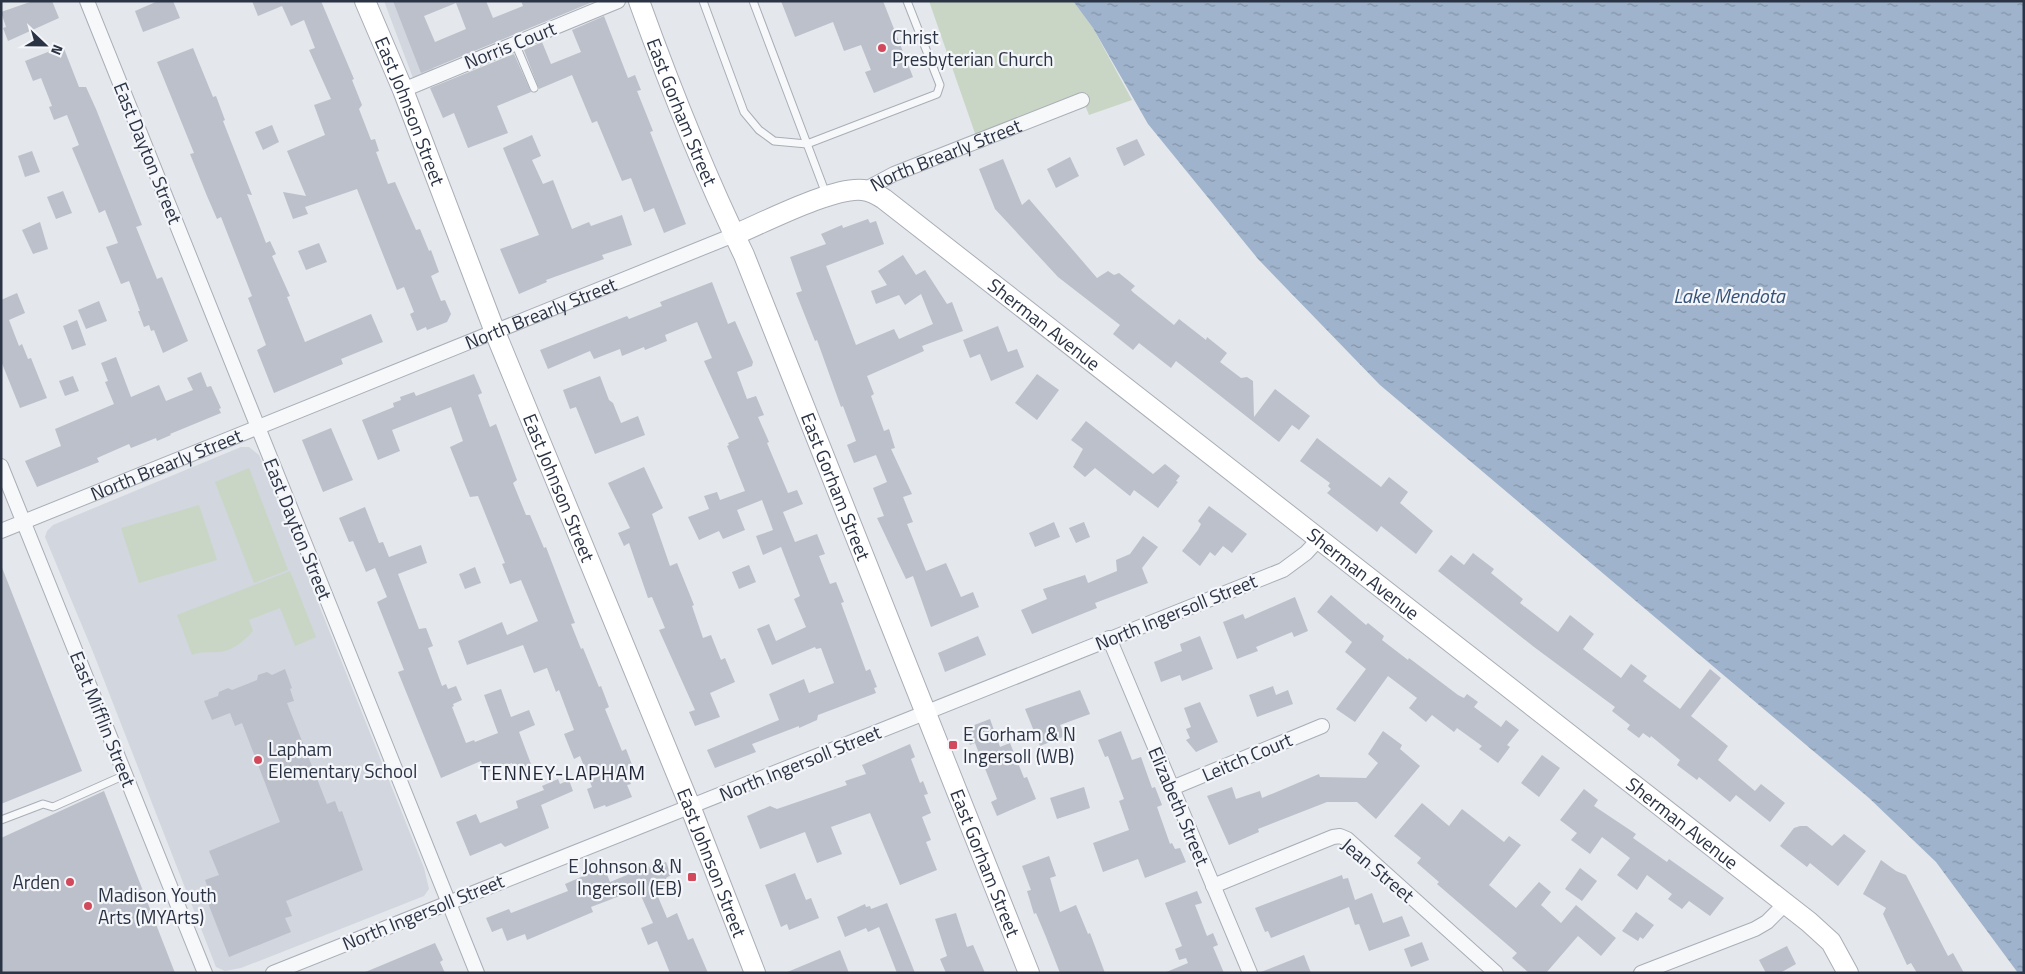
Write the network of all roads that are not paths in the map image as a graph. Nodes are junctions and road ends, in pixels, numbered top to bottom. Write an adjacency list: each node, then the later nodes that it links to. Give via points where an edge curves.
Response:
1 (87, 1): 17 (street, East Dayton Street)
2 (365, 1): 10 (main road, East Johnson Street)
3 (618, 1): 8 (street, Norris Court)
4 (639, 1): 15 (main road, East Gorham Street)
5 (703, 1): 12 (lane, via 744,112 759,130 774,141)
6 (753, 1): 12 (lane)
7 (907, 1): 12 (lane, via 940,85 937,94)
8 (515, 43): 9 (lane); 10 (street, Norris Court)
9 (534, 88)
10 (403, 90): 16 (main road, East Johnson Street)
11 (1082, 100): 13 (street, North Brearly Street, via 894,174)
12 (806, 144): 14 (lane)
13 (864, 190): 14 (main road, North Brearly Street); 21 (main road, Sherman Avenue, via 884,199)
14 (827, 196): 15 (main road, North Brearly Street)
15 (734, 235): 16 (street, North Brearly Street); 23 (main road, East Gorham Street)
16 (495, 332): 17 (street, North Brearly Street); 27 (main road, East Johnson Street)
17 (257, 428): 19 (street, North Brearly Street); 30 (street, East Dayton Street)
18 (1, 466): 19 (street, East Mifflin Street)
19 (24, 522): 20 (street, North Brearly Street); 25 (street, East Mifflin Street)
20 (1, 531)
21 (1318, 540): 22 (street, North Ingersoll Street, via 1283,570); 31 (main road, Sherman Avenue)
22 (1109, 638): 23 (street, North Ingersoll Street); 26 (street, Elizabeth Street)
23 (927, 712): 27 (street, North Ingersoll Street); 36 (main road, East Gorham Street)
24 (1322, 726): 26 (street, Leitch Court)
25 (126, 775): 28 (lane, via 53,807 43,804); 32 (street, East Mifflin Street)
26 (1172, 788): 29 (street, Elizabeth Street)
27 (690, 806): 30 (street, North Ingersoll Street); 35 (main road, East Johnson Street)
28 (1, 820)
29 (1213, 886): 37 (street, Elizabeth Street); 38 (street, Jean Street, via 1340,836)
30 (449, 902): 33 (street, North Ingersoll Street); 34 (street, East Dayton Street)
31 (1785, 904): 39 (street, via 1755,929); 40 (main road, Sherman Avenue, via 1831,942)
32 (205, 973)
33 (273, 973)
34 (477, 973)
35 (755, 973)
36 (1029, 973)
37 (1250, 973)
38 (1496, 973)
39 (1642, 973)
40 (1848, 973)

